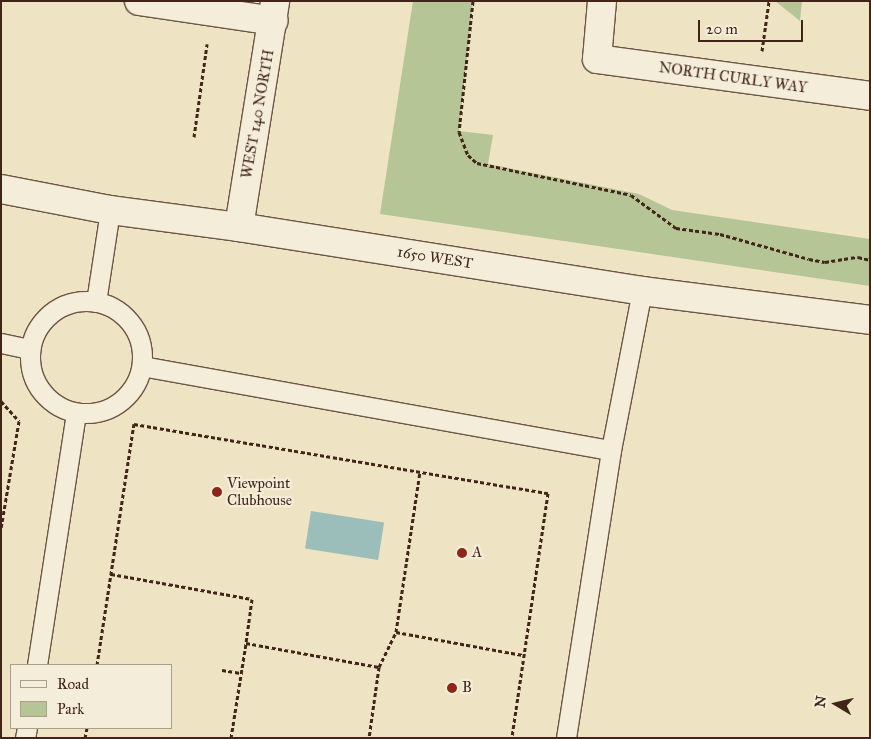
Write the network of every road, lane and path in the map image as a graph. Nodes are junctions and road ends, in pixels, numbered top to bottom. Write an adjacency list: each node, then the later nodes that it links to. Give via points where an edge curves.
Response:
1 (139, 1): 6 (street)
2 (473, 1): 13 (path, via 459,132 468,155 477,162 632,195 676,228 720,234 809,260 825,262 858,257)
3 (602, 1): 7 (street, NORTH CURLY WAY, via 597,60)
4 (770, 1): 7 (path)
5 (275, 11): 6 (street); 12 (street, WEST 140 NORTH)
6 (211, 13): 9 (path)
7 (758, 81): 8 (street, NORTH CURLY WAY)
8 (870, 96)
9 (194, 137)
10 (1, 188): 11 (street, 1650 WEST)
11 (110, 210): 12 (street, 1650 WEST); 15 (lane)
12 (239, 227): 14 (street, 1650 WEST)
13 (870, 260)
14 (642, 291): 16 (street, 1650 WEST); 22 (lane)
15 (96, 302): 18 (lane, via 78,301 60,307 46,317); 19 (lane, via 112,307 126,318 142,348)
16 (870, 320)
17 (1, 343): 18 (lane)
18 (30, 348): 21 (lane, via 30,363 40,390 50,400)
19 (142, 366): 21 (lane, via 129,393 118,403 105,410); 22 (lane)
20 (1, 401): 24 (path, via 19,421)
21 (76, 413): 29 (lane)
22 (610, 450): 37 (lane)
23 (420, 472): 25 (path, via 134,424); 26 (path); 28 (path, via 548,493)
24 (1, 528)
25 (111, 574): 27 (path, via 252,599); 30 (path)
26 (396, 632): 28 (path); 31 (path)
27 (246, 643): 31 (path); 33 (path)
28 (524, 655): 36 (path)
29 (37, 664)
30 (97, 664)
31 (379, 666): 35 (path)
32 (222, 670): 33 (path)
33 (241, 673): 34 (path)
34 (231, 738)
35 (369, 738)
36 (512, 738)
37 (566, 738)

